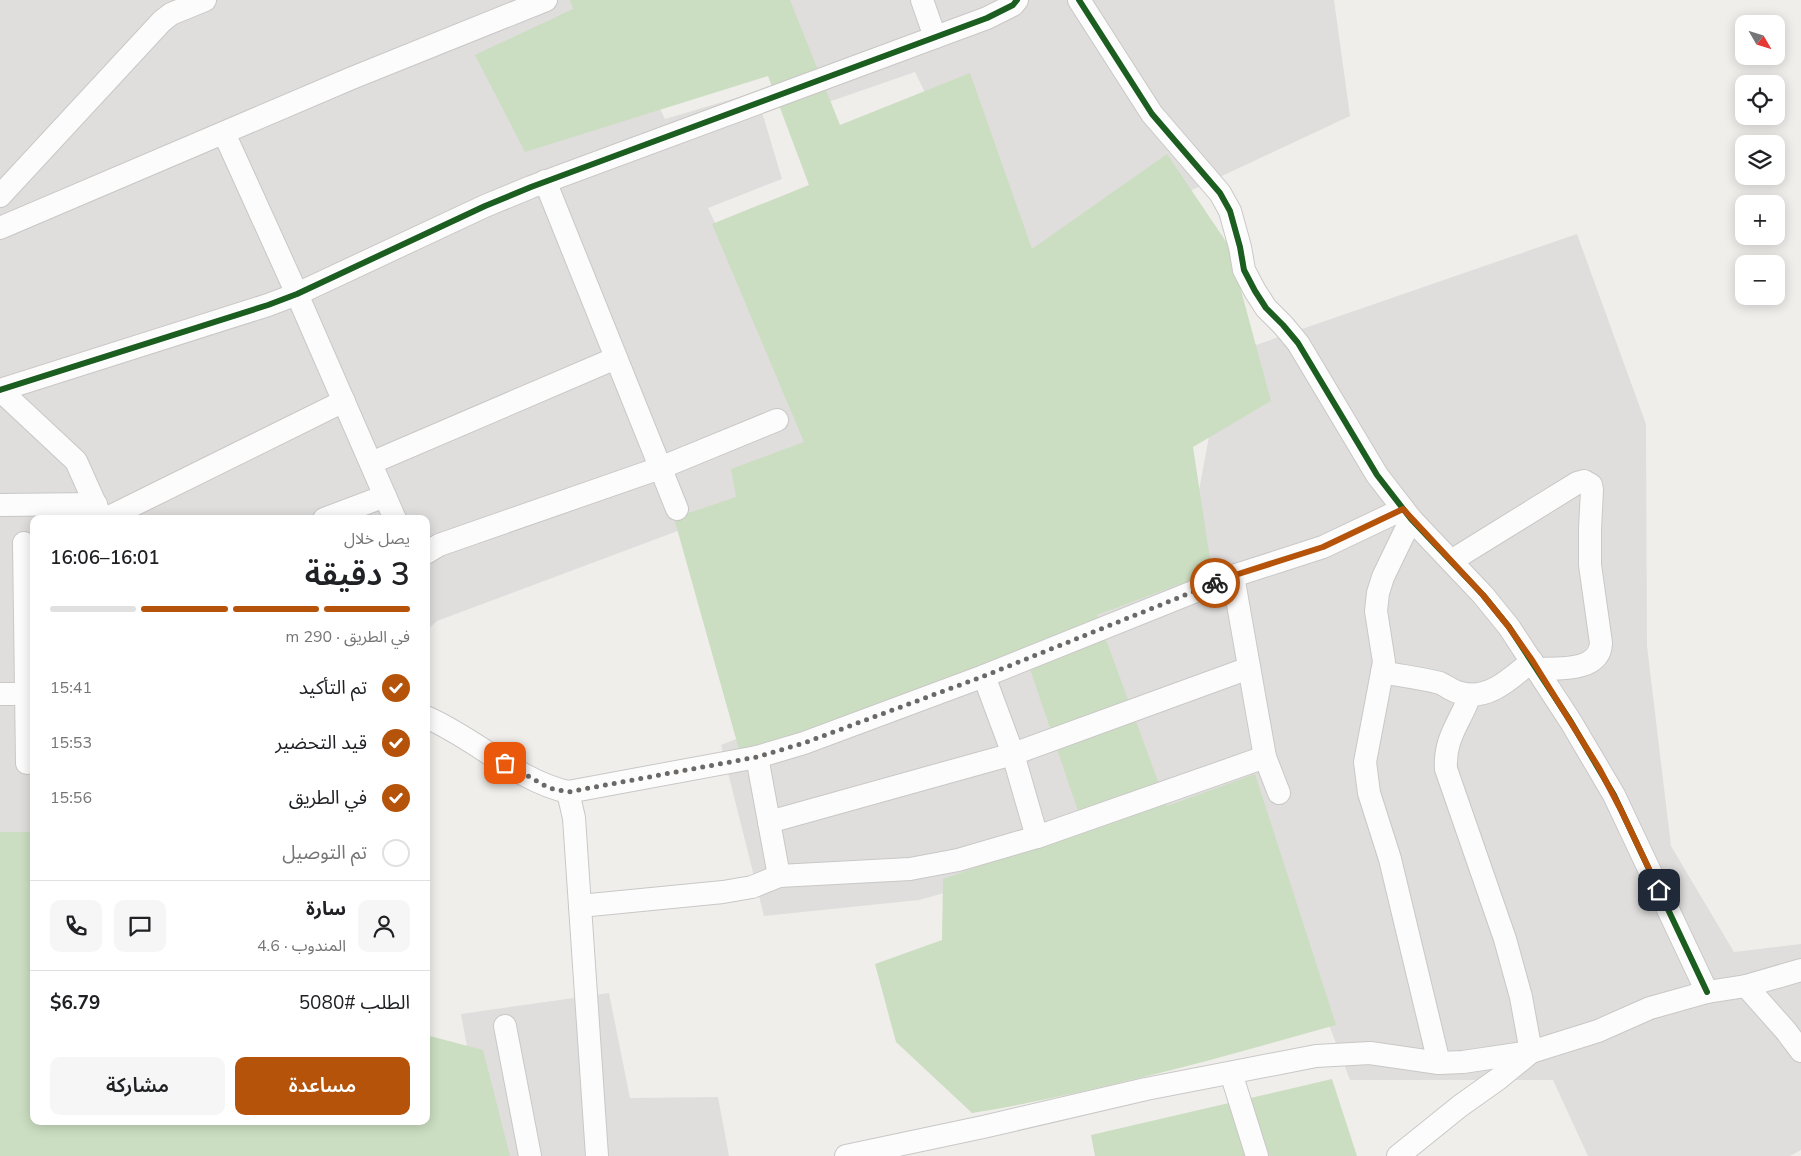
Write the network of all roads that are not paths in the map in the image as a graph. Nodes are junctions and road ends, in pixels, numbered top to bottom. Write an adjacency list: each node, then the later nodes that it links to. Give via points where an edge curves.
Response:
1 (205, 0): 9 (street, via 162,21)
2 (546, 0): 7 (street)
3 (922, 0): 6 (street)
4 (1017, 0): 6 (street, via 1002,12)
5 (1079, 0): 22 (street, via 1152,114 1220,193 1230,212 1244,270 1255,291 1298,343 1377,475)
6 (935, 37): 8 (street)
7 (224, 133): 10 (street); 11 (street)
8 (545, 181): 11 (street); 12 (street)
9 (0, 196)
10 (0, 228)
11 (297, 294): 13 (street); 14 (street)
12 (616, 358): 16 (street); 17 (street)
13 (0, 390): 21 (street, via 76,461)
14 (344, 401): 16 (street); 21 (street)
15 (778, 420): 17 (street)
16 (371, 463): 18 (street)
17 (660, 468): 20 (street); 26 (street)
18 (385, 496): 23 (street); 24 (street)
19 (0, 505): 21 (street)
20 (676, 509)
21 (101, 514)
22 (1407, 514): 27 (street); 28 (street, via 1323,547); 32 (street, via 1378,593 1376,611 1383,653)
23 (335, 515)
24 (393, 515)
25 (24, 543): 29 (street)
26 (430, 551)
27 (1450, 561): 30 (street, via 1483,595); 30 (street, via 1577,482 1584,481 1590,485 1590,565 1602,643 1600,651 1594,659 1578,666)
28 (1232, 576): 31 (street); 33 (street)
29 (29, 590): 35 (street)
30 (1535, 665): 36 (street, via 1493,690); 50 (street, via 1614,795)
31 (1249, 668): 38 (street); 40 (street)
32 (1382, 672): 36 (street, via 1441,684); 54 (street, via 1367,745 1366,776 1390,859)
33 (984, 676): 38 (street); 39 (street, via 804,743)
34 (0, 694): 35 (street)
35 (30, 694): 41 (street)
36 (1470, 695): 53 (street, via 1449,740 1446,769 1505,939 1521,997)
37 (430, 718): 42 (street, via 549,788)
38 (1012, 754): 44 (street); 45 (street)
39 (757, 757): 42 (street); 44 (street)
40 (1265, 757): 43 (street); 45 (street)
41 (27, 763)
42 (568, 792): 47 (street, via 574,818)
43 (1279, 793)
44 (769, 822): 46 (street)
45 (1037, 837): 46 (street, via 958,860 910,869)
46 (779, 876): 47 (street, via 752,887 723,892)
47 (580, 906): 57 (street)
48 (1801, 970): 49 (street)
49 (1746, 986): 50 (street); 52 (street)
50 (1707, 992): 53 (street, via 1650,1008 1598,1031)
51 (505, 1026): 56 (street)
52 (1801, 1051)
53 (1531, 1052): 54 (street); 60 (street)
54 (1439, 1063): 55 (street, via 1370,1053 1341,1054)
55 (1231, 1073): 58 (street); 59 (street)
56 (530, 1156)
57 (597, 1156)
58 (846, 1156)
59 (1257, 1156)
60 (1398, 1156)

